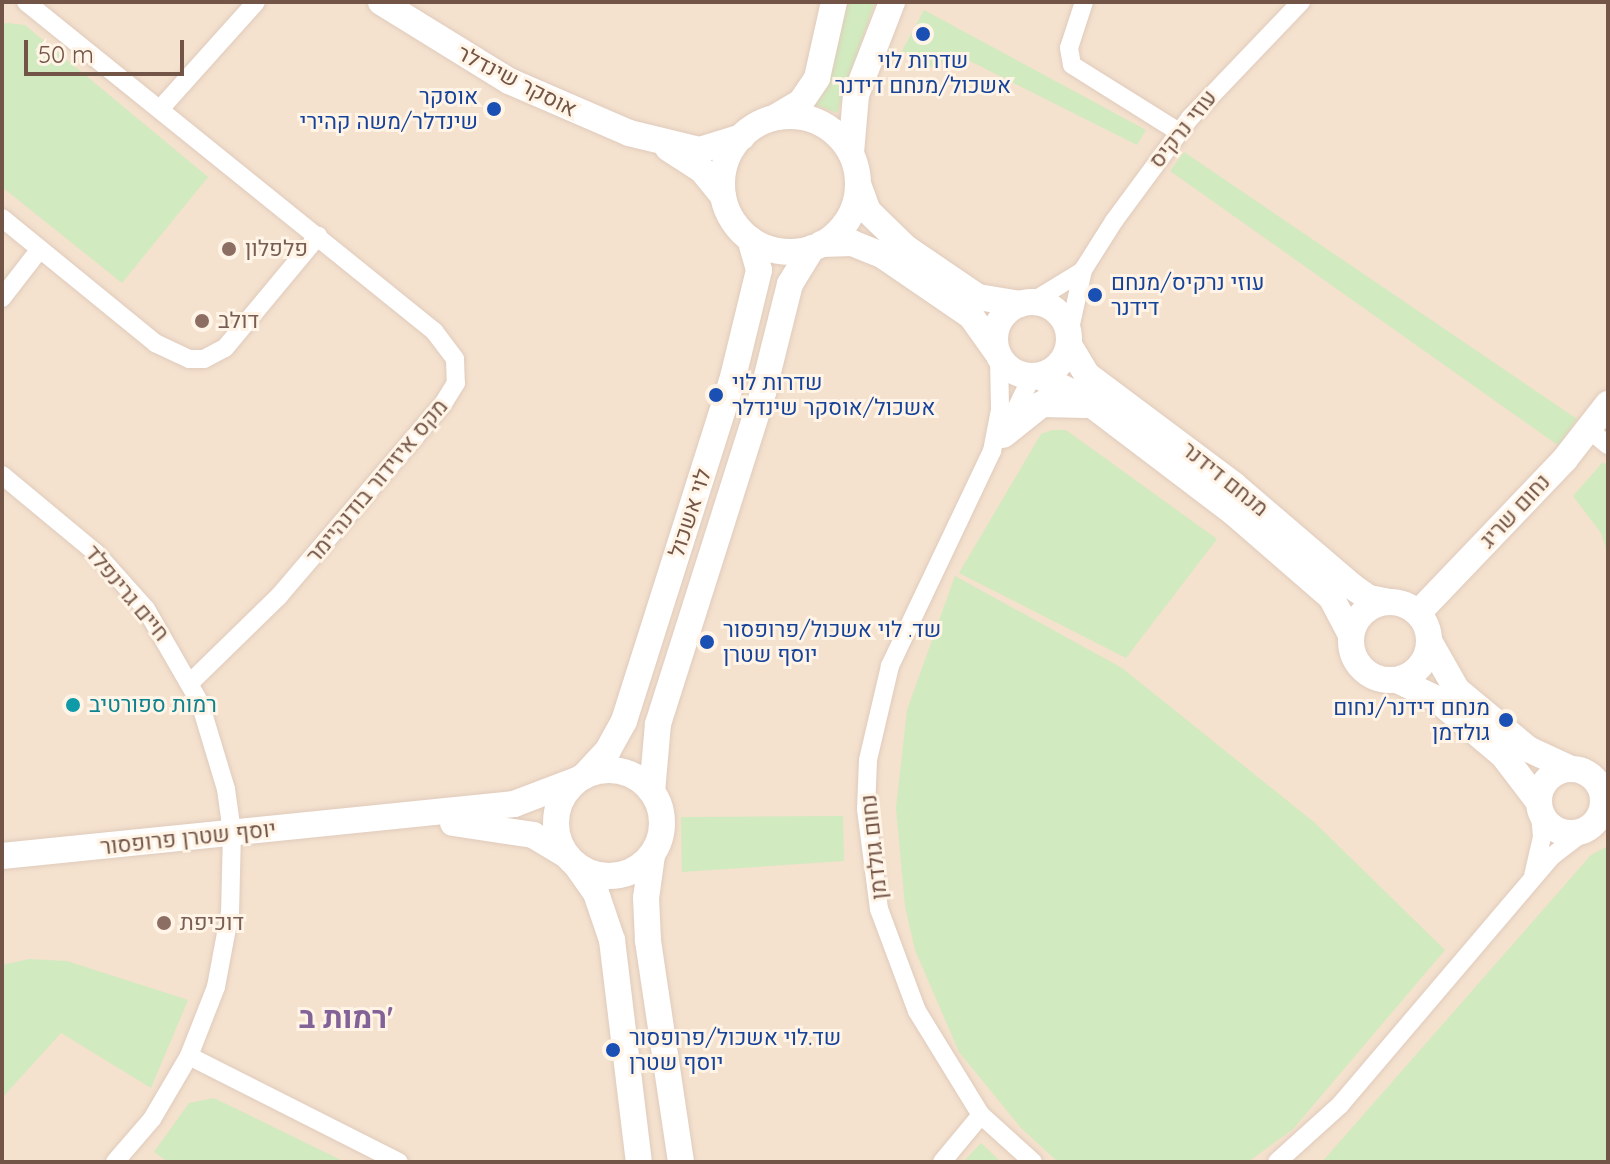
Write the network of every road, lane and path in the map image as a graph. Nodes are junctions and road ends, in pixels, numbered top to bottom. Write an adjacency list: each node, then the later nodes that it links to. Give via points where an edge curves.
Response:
1 (26, 2): 9 (street)
2 (256, 2): 8 (street)
3 (381, 2): 13 (street, אוסקר שינדלר, via 509,81)
4 (834, 2): 10 (street, via 814,85 796,106)
5 (892, 2): 14 (street, via 856,95)
6 (1084, 2): 11 (street, via 1069,48 1072,65)
7 (1301, 2): 11 (street, עוזי נרקיס)
8 (244, 10): 9 (street)
9 (161, 108): 18 (street)
10 (769, 120): 12 (street); 14 (street, via 812,120)
11 (1179, 132): 22 (street, עוזי נרקיס)
12 (742, 137): 13 (street, אוסקר שינדלר, via 708,149); 16 (street, via 726,163)
13 (662, 145): 16 (street, אוסקר שינדלר, via 702,170)
14 (851, 153): 15 (street)
15 (858, 184): 20 (street, via 851,216); 24 (street, via 868,211 906,248 978,297)
16 (723, 196): 19 (street)
17 (2, 218): 21 (street)
18 (318, 236): 21 (street, via 232,341 196,359 155,343); 39 (street, מקס איזידור בודנהיימר, via 442,337 455,359 456,383 279,596)
19 (750, 239): 20 (street, via 780,251); 40 (street, לוי אשכול, via 759,270 732,381 624,721 603,757)
20 (817, 246): 26 (street, via 846,242 882,255 971,316); 42 (street, לוי אשכול, via 790,284 763,392 658,724)
21 (40, 249): 23 (street)
22 (1083, 270): 24 (street, עוזי נרקיס, via 1055,293); 25 (street, עוזי נרקיס)
23 (2, 298)
24 (1026, 303): 25 (street, via 1058,313); 26 (street, via 999,322)
25 (1069, 339): 27 (street, via 1058,365); 34 (street, מנחם דידנר, via 1087,375 1234,485 1359,592)
26 (998, 354): 27 (street, via 1010,369); 32 (street, נחום גולדמן, via 1000,410)
27 (1035, 376): 29 (street, מנחם דידנר, via 1065,386); 30 (street, נחום גולדמן)
28 (1608, 404): 31 (street, נחום שריג)
29 (1106, 415): 30 (street, via 1080,403 1052,401 1024,414); 36 (street, מנחם דידנר, via 1331,597)
30 (1003, 435): 32 (street, נחום גולדמן)
31 (1598, 437): 35 (street, נחום שריג)
32 (988, 460): 52 (street, נחום גולדמן, via 890,666 868,760 866,809 879,909 895,960 939,1052)
33 (2, 475): 39 (street, חיים גרינפלד, via 68,527 122,580)
34 (1390, 602): 35 (street); 36 (street, via 1367,609)
35 (1418, 613): 37 (street)
36 (1351, 635): 38 (street, via 1362,669)
37 (1429, 641): 38 (street, via 1418,669); 41 (street, via 1457,690 1528,749)
38 (1397, 680): 43 (street, via 1429,693 1503,755)
39 (191, 682): 46 (street, חיים גרינפלד, via 217,748)
40 (581, 778): 42 (street, via 626,772); 44 (street, via 521,803); 49 (street, via 556,815 558,840)
41 (1591, 778): 43 (street, via 1548,779); 45 (street, via 1603,796)
42 (652, 792): 47 (street, via 662,823)
43 (1539, 807): 45 (street, via 1556,830); 50 (street, via 1541,844)
44 (373, 820): 46 (street, יוסף שטרן פרופסור); 49 (street, via 515,830 549,842)
45 (1597, 822): 50 (street, via 1557,852)
46 (232, 835): 48 (street, יוסף שטרן פרופסור); 51 (street, חיים גרינפלד, via 229,921 216,987)
47 (652, 855): 49 (street, via 618,876 600,876); 56 (street, via 648,941)
48 (2, 856)
49 (571, 861): 55 (street, via 596,893 612,940)
50 (1532, 883): 59 (street, via 1340,1105)
51 (189, 1056): 53 (street, חיים גרינפלד, via 152,1119); 54 (street)
52 (981, 1115): 57 (street); 58 (street, נחום גולדמן)
53 (115, 1162)
54 (399, 1162)
55 (639, 1162)
56 (681, 1162)
57 (942, 1162)
58 (1033, 1162)
59 (1277, 1162)

